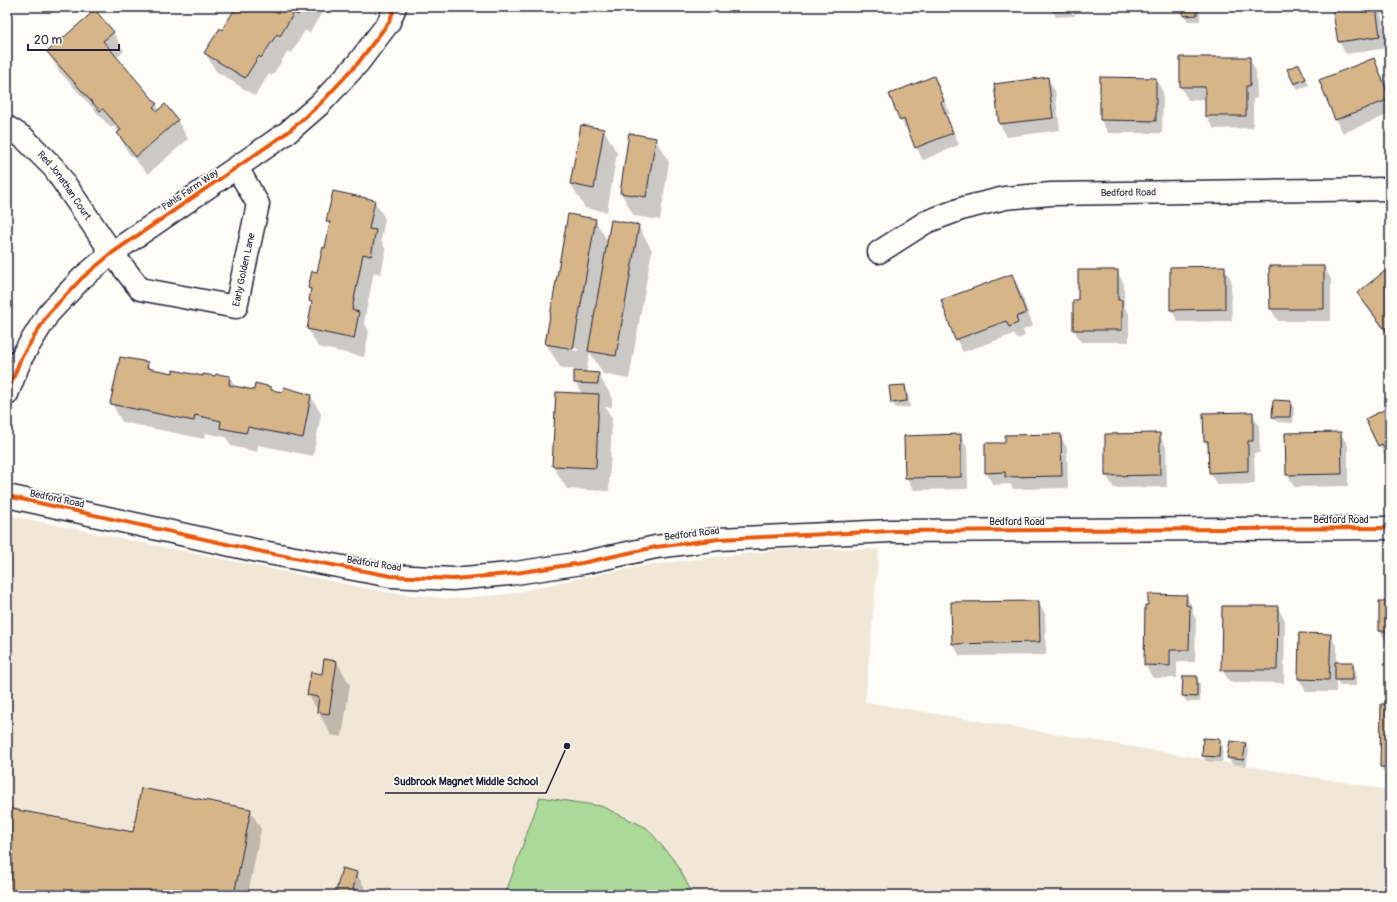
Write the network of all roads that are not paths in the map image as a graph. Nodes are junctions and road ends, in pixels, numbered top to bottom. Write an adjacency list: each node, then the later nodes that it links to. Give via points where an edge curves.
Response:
1 (395, 7): 3 (street, Pahls Farm Way, via 389,22 358,63 320,104 288,132)
2 (7, 127): 6 (street, Red Jonathan Court, via 24,138 54,168)
3 (237, 168): 6 (street, Pahls Farm Way); 6 (street, Early Golden Lane, via 258,204 236,306 140,289)
4 (1390, 188): 5 (street, Bedford Road, via 1051,194 1004,198 964,208 926,222)
5 (879, 252)
6 (112, 253): 7 (street, Pahls Farm Way, via 82,278 48,314 21,358)
7 (7, 394)
8 (7, 496): 9 (street, Bedford Road, via 263,552 391,576 453,579 516,573 582,563 656,547 719,539 892,531)
9 (1390, 528)

